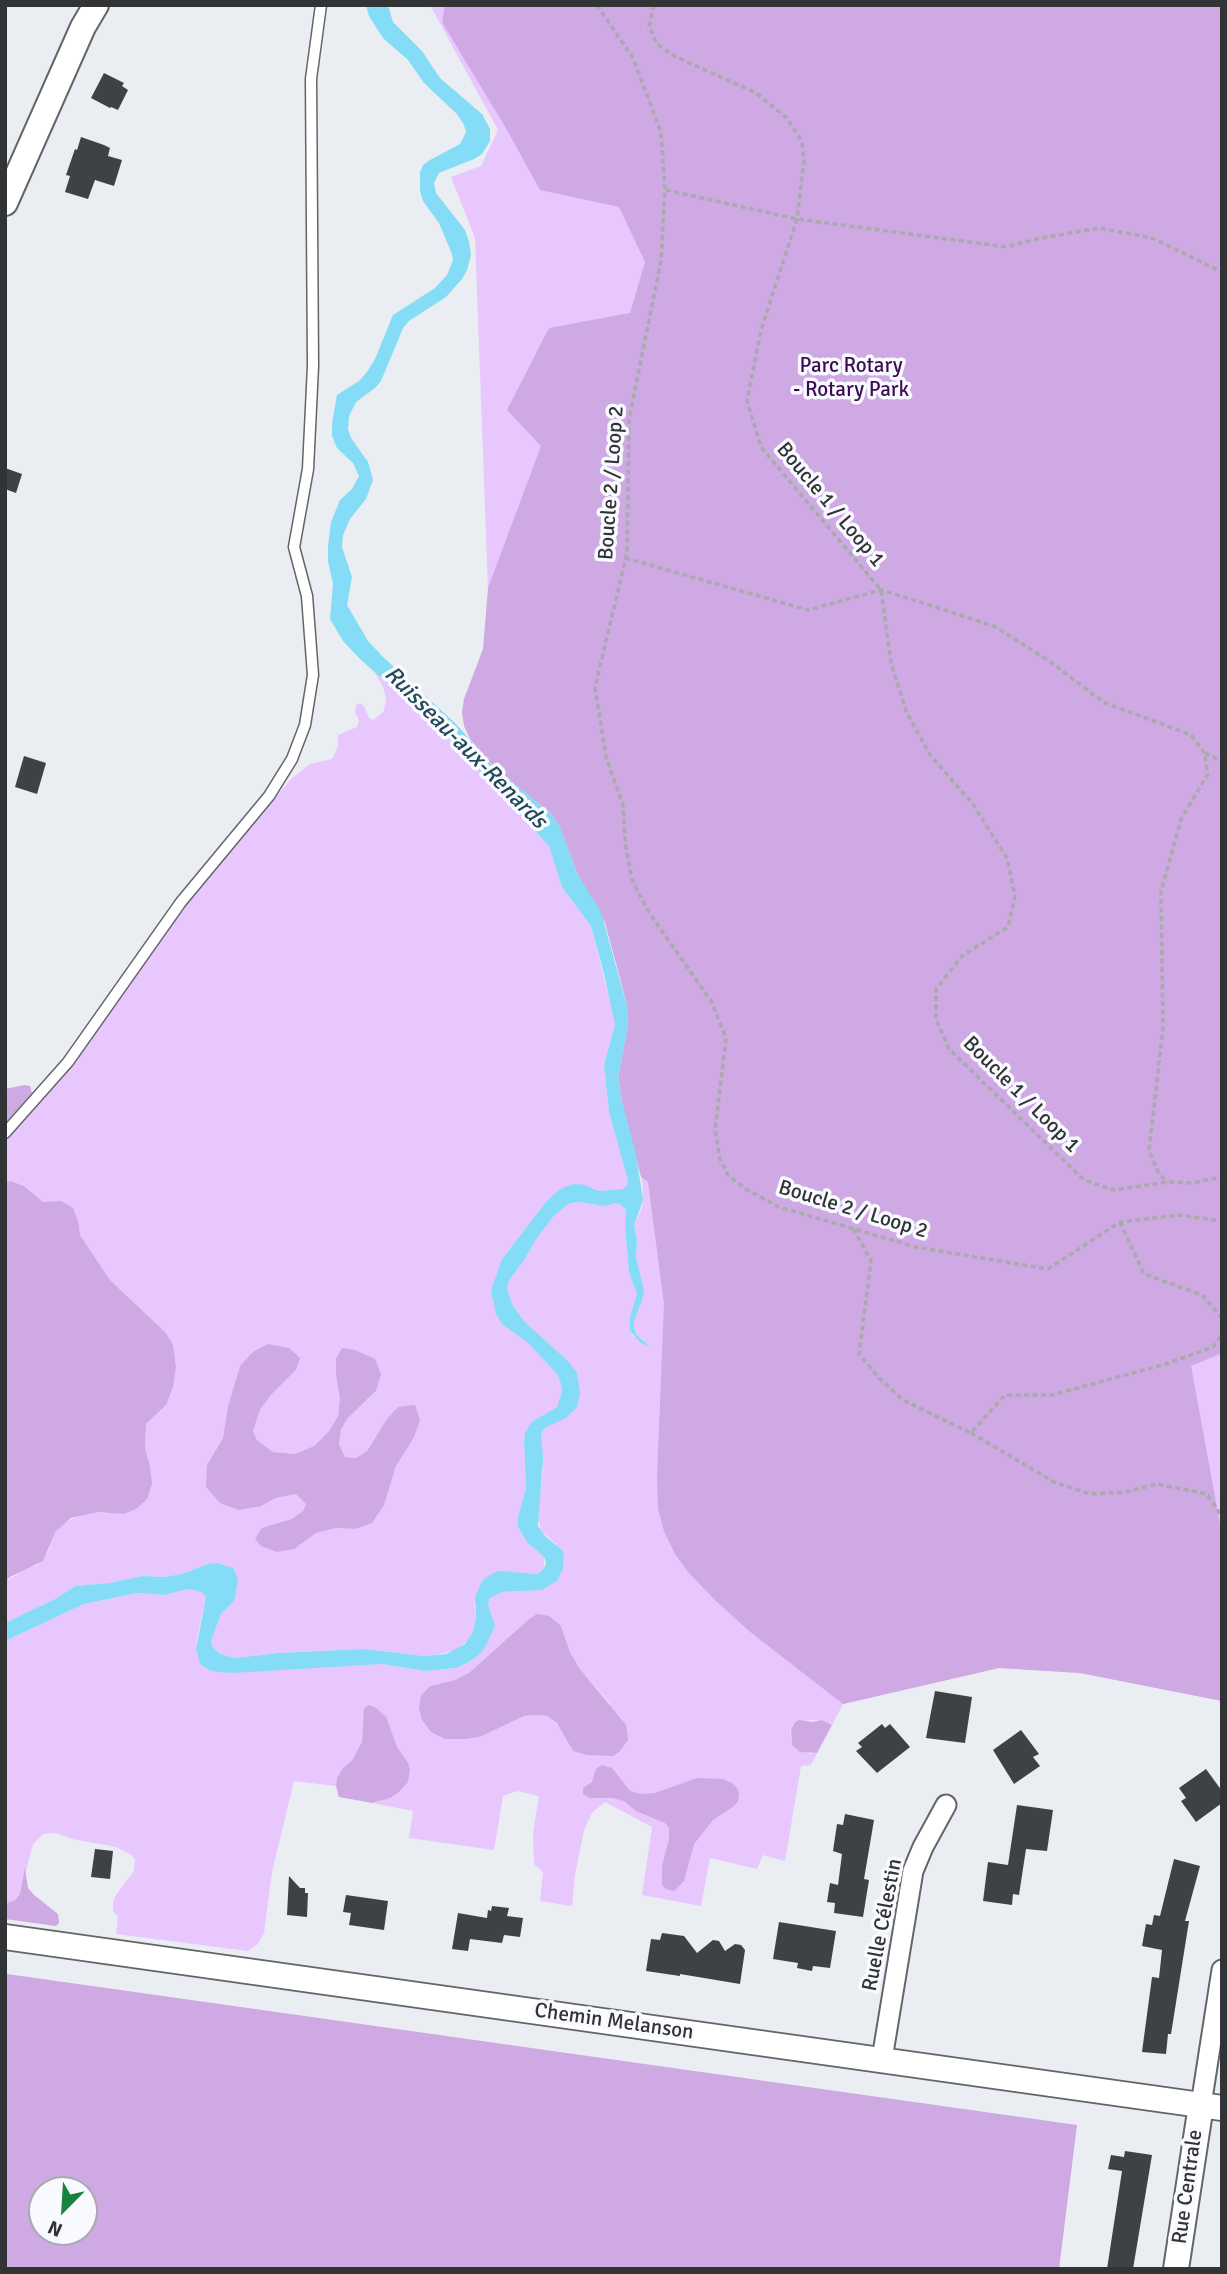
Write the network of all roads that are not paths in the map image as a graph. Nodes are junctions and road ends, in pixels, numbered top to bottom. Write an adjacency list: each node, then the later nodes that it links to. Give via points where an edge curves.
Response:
1 (96, 5): 3 (street)
2 (321, 5): 4 (lane, via 311,79 312,391 308,469 294,547 307,596 313,675 305,725 292,759 269,796 181,902 68,1062)
3 (5, 203)
4 (5, 1133)
5 (946, 1805): 8 (street, Ruelle Célestin, via 913,1871)
6 (5, 1937): 8 (street, Chemin Melanson)
7 (1222, 1970): 9 (street)
8 (882, 2059): 9 (street, Chemin Melanson)
9 (1211, 2106): 10 (street, Rue Centrale)
10 (1176, 2269)

